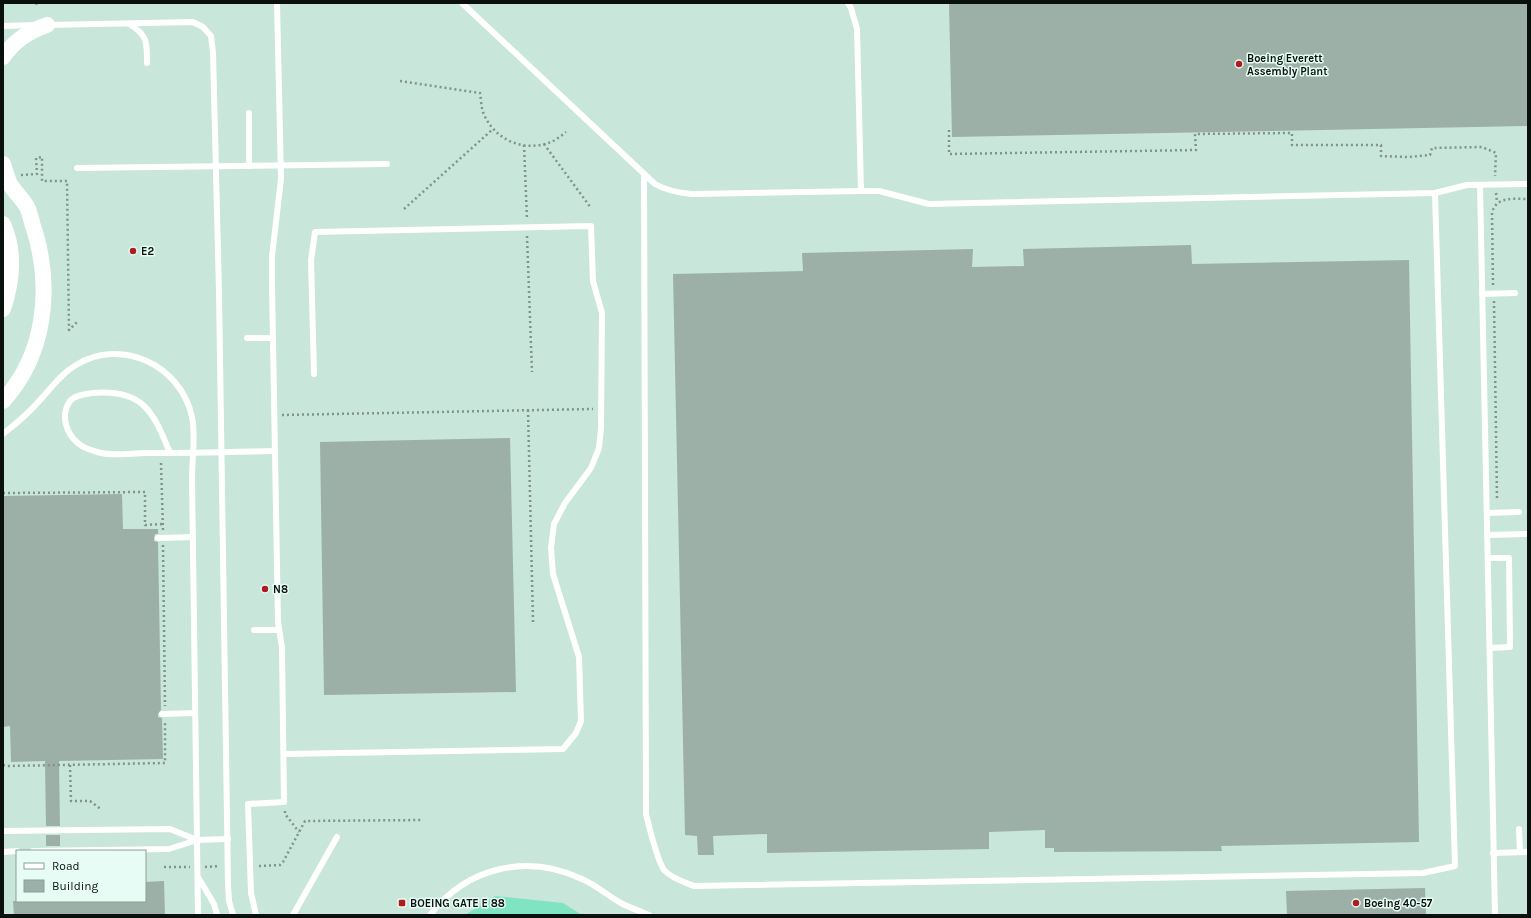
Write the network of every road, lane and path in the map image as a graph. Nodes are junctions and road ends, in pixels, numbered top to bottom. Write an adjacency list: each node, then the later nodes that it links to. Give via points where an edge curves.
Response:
1 (36, 3): 5 (path)
2 (278, 3): 22 (lane)
3 (462, 3): 25 (lane)
4 (848, 3): 29 (lane, via 852,8 856,29)
5 (38, 7)
6 (128, 24): 7 (lane); 10 (lane, via 136,28 147,42); 20 (lane, via 193,22 203,27 211,36 214,67)
7 (48, 25): 8 (lane); 9 (street, via 35,29 16,42)
8 (3, 26)
9 (3, 57)
10 (147, 63)
11 (400, 81): 13 (path, via 480,93 482,110)
12 (248, 113): 21 (lane)
13 (493, 129): 17 (path, via 502,138); 33 (path)
14 (949, 130): 28 (path, via 949,154 1196,150 1195,134 1292,133 1292,145 1381,145 1381,156 1430,155 1432,148 1482,148 1496,154)
15 (566, 132): 16 (path, via 552,142)
16 (544, 144): 17 (path); 32 (path)
17 (524, 145): 35 (path)
18 (3, 164): 44 (street, via 10,184 28,209 40,251 44,303 40,329 30,360)
19 (387, 164): 22 (lane)
20 (215, 166): 21 (lane); 23 (lane); 80 (lane)
21 (249, 166): 22 (lane)
22 (280, 166): 41 (lane, via 281,179 272,256)
23 (77, 168)
24 (37, 174): 39 (path, via 36,158 42,157 42,181 67,181 68,330)
25 (644, 174): 29 (lane, via 663,189 678,193); 30 (lane, via 646,814 664,870 678,880 694,886 1422,873 1455,866)
26 (1528, 184): 28 (lane)
27 (1480, 185): 28 (lane); 30 (lane, via 1466,185); 37 (lane)
28 (1495, 185): 31 (path)
29 (861, 191): 30 (lane, via 879,191 929,204)
30 (1435, 192)
31 (1497, 202)
32 (591, 208)
33 (404, 209)
34 (3, 224): 38 (street, via 8,238 10,262 10,281)
35 (527, 228): 42 (path); 43 (lane, via 315,232 311,260); 45 (lane, via 591,226 593,281 602,313)
36 (1515, 293): 37 (lane)
37 (1482, 294): 55 (lane)
38 (3, 309)
39 (78, 321)
40 (247, 338): 41 (lane)
41 (273, 338): 47 (lane)
42 (532, 372)
43 (314, 374)
44 (3, 401)
45 (601, 408): 46 (path); 70 (lane, via 599,448 591,468 565,503 554,524 551,548 553,574 579,657 581,721 576,733 563,749)
46 (528, 410): 47 (path); 63 (path)
47 (274, 415): 49 (lane)
48 (3, 434): 51 (lane, via 75,365 96,356 120,354 153,363 171,376 179,386 192,418)
49 (274, 451): 51 (lane); 65 (lane)
50 (170, 453): 50 (lane, via 103,453 87,449 67,430 64,420 70,401 76,396 98,392 111,392 133,398 147,408 156,421); 51 (lane)
51 (193, 453): 60 (lane)
52 (161, 463): 56 (path)
53 (3, 493): 56 (path, via 145,492 145,524)
54 (1519, 512): 55 (lane)
55 (1487, 513): 59 (lane)
56 (163, 524): 57 (path)
57 (163, 532)
58 (1528, 534): 59 (lane)
59 (1487, 535): 62 (lane)
60 (193, 537): 61 (lane); 68 (lane)
61 (161, 539): 67 (path)
62 (1488, 558): 66 (lane); 66 (lane, via 1509,558 1510,647)
63 (533, 622)
64 (254, 630): 65 (lane)
65 (279, 630): 70 (lane, via 282,648)
66 (1490, 648): 87 (lane)
67 (165, 707)
68 (195, 713): 69 (lane); 81 (lane)
69 (163, 714): 72 (path, via 165,762)
70 (284, 754): 73 (lane)
71 (3, 765): 72 (path)
72 (70, 765): 74 (path, via 71,800 90,801)
73 (284, 802): 78 (path, via 285,814); 93 (lane, via 248,804 251,893)
74 (102, 810)
75 (423, 820): 78 (path, via 305,821)
76 (1519, 829): 85 (lane)
77 (3, 831): 81 (lane, via 170,829)
78 (299, 832): 88 (path)
79 (337, 837): 94 (lane)
80 (228, 839): 81 (lane); 92 (lane, via 229,901)
81 (197, 840): 82 (lane, via 169,849); 89 (lane)
82 (101, 850)
83 (16, 851): 84 (lane)
84 (3, 852)
85 (1520, 852): 86 (lane); 87 (lane)
86 (1528, 852)
87 (1493, 853): 97 (lane)
88 (280, 865)
89 (198, 875): 90 (lane); 91 (lane, via 214,904)
90 (198, 915)
91 (217, 915)
92 (233, 915)
93 (256, 915)
94 (293, 915)
95 (430, 915): 96 (lane, via 446,896 476,877 504,868 533,866 567,872 584,879 621,903)
96 (649, 915)
97 (1495, 915)

